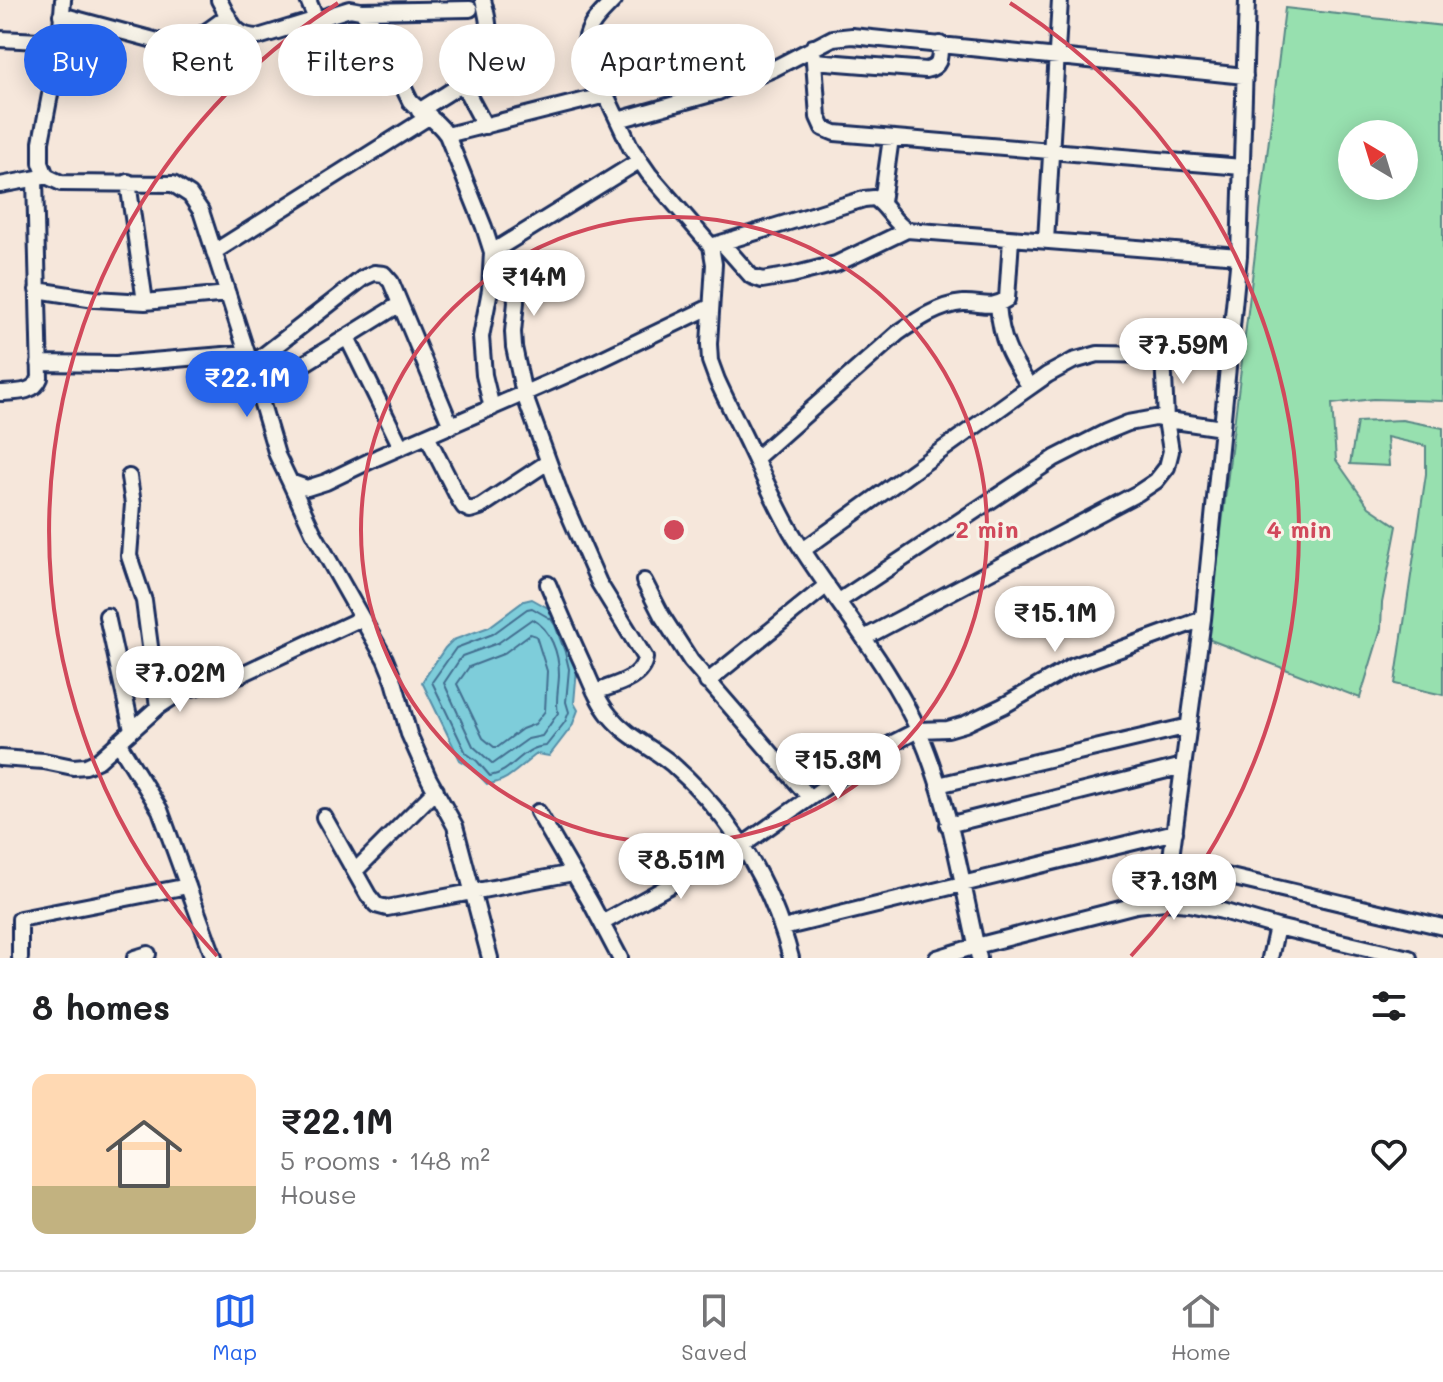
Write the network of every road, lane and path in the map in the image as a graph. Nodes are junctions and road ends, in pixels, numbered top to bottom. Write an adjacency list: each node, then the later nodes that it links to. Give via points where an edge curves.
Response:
1 (219, 0): 9 (street)
2 (308, 0): 10 (street)
3 (614, 0): 12 (street)
4 (1060, 0): 17 (street)
5 (1247, 0): 18 (street)
6 (472, 3): 8 (street); 11 (street)
7 (62, 7): 9 (street, via 169,44 183,44)
8 (361, 11): 10 (street); 24 (street, via 378,32 410,101)
9 (228, 16): 10 (street, via 245,37)
10 (316, 19)
11 (486, 24)
12 (593, 24)
13 (0, 39): 14 (street)
14 (24, 40)
15 (940, 44): 16 (street, via 852,36 833,38); 16 (street, via 938,65 926,70); 17 (street)
16 (814, 54): 25 (street, via 718,92); 28 (street, via 823,128)
17 (1056, 58): 18 (street); 29 (street)
18 (1245, 76): 31 (street)
19 (50, 96): 32 (street)
20 (446, 96): 24 (street)
21 (469, 96): 26 (street)
22 (602, 96): 26 (street)
23 (606, 96): 25 (street)
24 (425, 114): 27 (street); 40 (street)
25 (618, 120): 30 (street)
26 (485, 126): 27 (street)
27 (447, 135): 41 (street)
28 (891, 138): 29 (street); 35 (street)
29 (1051, 152): 31 (street); 38 (street)
30 (639, 161): 39 (street); 41 (street)
31 (1242, 167): 42 (street)
32 (41, 177): 33 (street, via 61,183); 34 (street); 44 (street)
33 (128, 182): 40 (street, via 173,184 190,195); 46 (street)
34 (0, 185)
35 (882, 202): 36 (street); 39 (street, via 864,199)
36 (907, 230): 37 (street); 39 (street, via 836,264 762,280)
37 (1011, 239): 38 (street); 48 (street, via 1007,299)
38 (1046, 241): 42 (street)
39 (716, 245): 49 (street)
40 (214, 252): 45 (street)
41 (492, 252): 43 (street)
42 (1239, 256): 52 (street)
43 (492, 270): 58 (street, via 515,291 514,347); 59 (street, via 481,337)
44 (37, 290): 46 (street); 54 (street)
45 (228, 294): 46 (street); 53 (street)
46 (145, 302)
47 (400, 304): 50 (street); 53 (street, via 391,282 374,273); 61 (street)
48 (998, 305): 56 (street, via 1009,355); 65 (street, via 964,303 920,318)
49 (710, 307): 58 (street); 65 (street, via 710,361)
50 (347, 337): 55 (street, via 287,373); 64 (street)
51 (1163, 354): 52 (street); 56 (street, via 1098,354 1073,361); 60 (street)
52 (1229, 356): 62 (street)
53 (249, 359): 54 (street); 55 (street)
54 (39, 363): 57 (street, via 40,378 32,389)
55 (256, 383): 68 (street)
56 (1030, 387): 69 (street)
57 (0, 393)
58 (524, 394): 59 (street); 66 (street)
59 (492, 408): 61 (street)
60 (1166, 420): 62 (street); 73 (street, via 1128,423 1055,458); 77 (street, via 1171,451 1156,481)
61 (451, 426): 63 (street)
62 (1222, 428): 76 (street)
63 (427, 436): 64 (street); 66 (street, via 460,501 470,510)
64 (401, 447): 68 (street, via 307,488)
65 (755, 459): 69 (street)
66 (548, 462): 79 (street, via 586,555 645,658 636,675)
67 (129, 477): 80 (street, via 129,556 144,601)
68 (290, 482): 75 (street)
69 (803, 550): 72 (street)
70 (644, 581): 78 (street, via 676,640)
71 (548, 584): 79 (street)
72 (827, 585): 73 (street); 78 (street)
73 (839, 601): 77 (street)
74 (107, 616): 82 (street)
75 (362, 618): 80 (street, via 242,674 184,690); 88 (street, via 385,659 409,734)
76 (1203, 619): 81 (street); 83 (street, via 1071,667 965,724)
77 (864, 638): 83 (street)
78 (707, 682): 89 (street)
79 (595, 692): 94 (street, via 608,715 669,761 708,799)
80 (158, 707): 82 (street)
81 (1189, 726): 86 (street); 87 (street)
82 (132, 730): 84 (street)
83 (918, 730): 87 (street); 89 (street)
84 (118, 742): 85 (street, via 86,766); 99 (street, via 160,810)
85 (0, 758)
86 (1183, 766): 92 (street); 93 (street)
87 (938, 785): 92 (street)
88 (436, 790): 96 (street); 100 (street, via 455,826)
89 (809, 797): 94 (street)
90 (538, 812): 97 (street)
91 (324, 817): 96 (street)
92 (948, 825): 98 (street)
93 (1175, 832): 95 (street); 98 (street)
94 (743, 845): 102 (street); 105 (street)
95 (1171, 863): 101 (street); 104 (street)
96 (355, 871): 100 (street, via 376,905 387,908)
97 (573, 873): 100 (street); 102 (street)
98 (963, 884): 105 (street); 106 (street)
99 (188, 886): 107 (street, via 20,919); 108 (street)
100 (473, 892): 109 (street)
101 (1165, 902): 103 (street); 106 (street, via 1136,905)
102 (602, 923): 110 (street)
103 (1277, 927): 113 (street); 114 (street)
104 (1443, 927)
105 (783, 928): 111 (street)
106 (977, 952): 112 (street)
107 (20, 958)
108 (214, 958)
109 (490, 958)
110 (620, 958)
111 (791, 958)
112 (937, 958)
113 (1270, 958)
114 (1409, 958)

